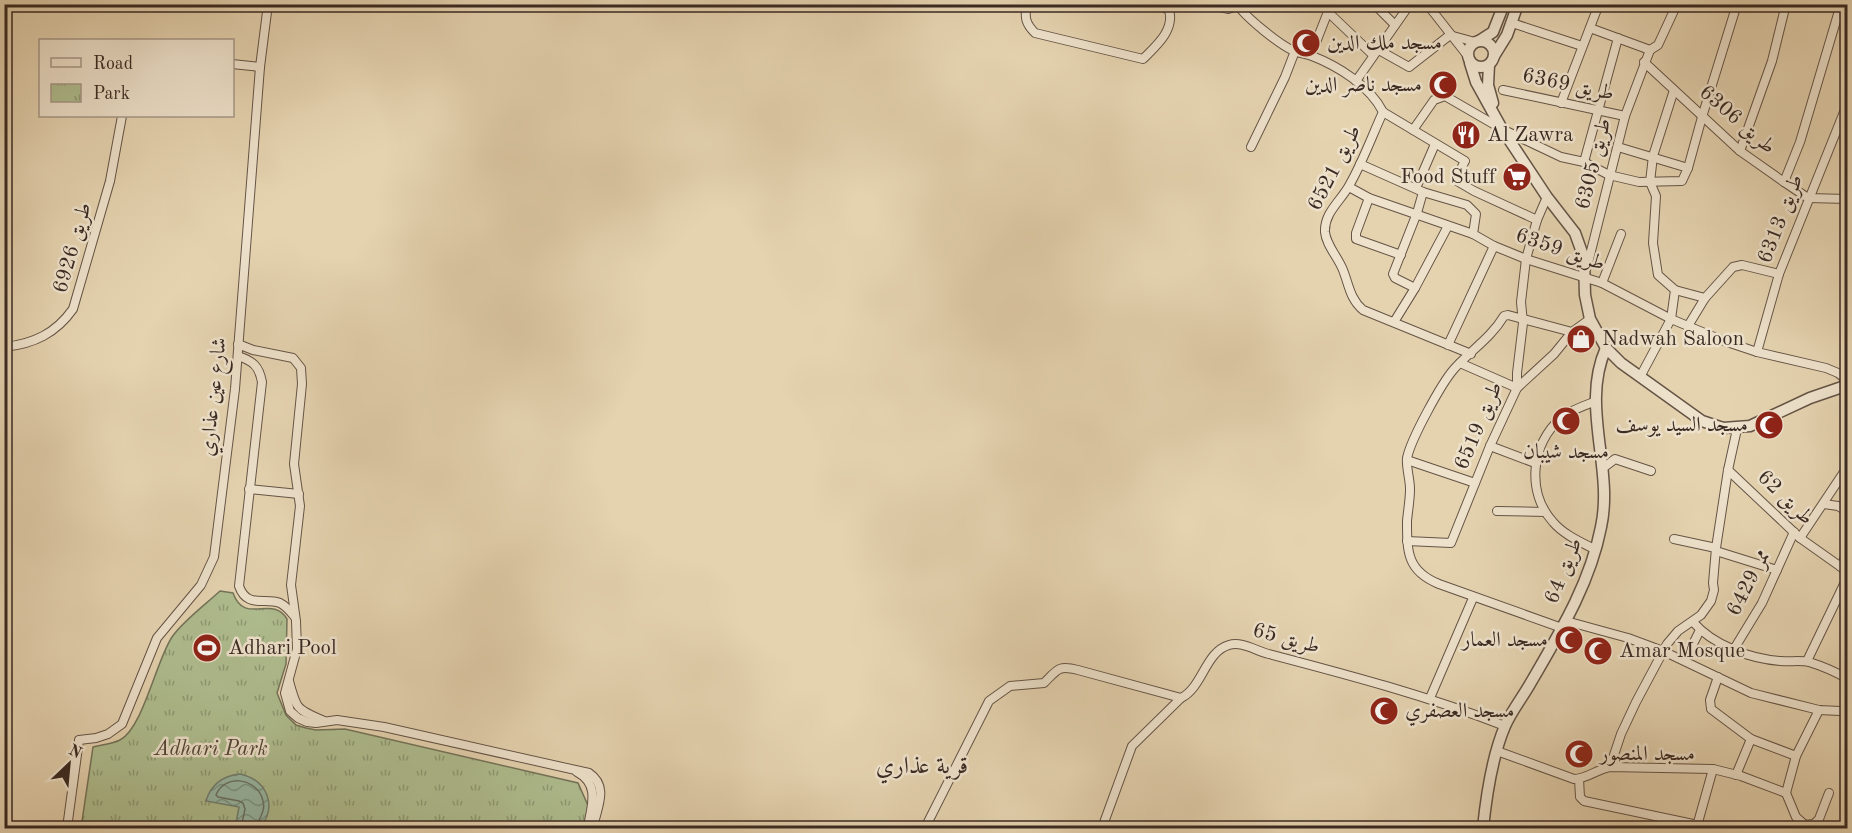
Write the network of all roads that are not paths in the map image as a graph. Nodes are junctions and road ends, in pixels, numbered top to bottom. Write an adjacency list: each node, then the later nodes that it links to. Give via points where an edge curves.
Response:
1 (268, 4): 33 (street, شارع عين عذاري)
2 (1027, 4): 16 (street, via 1025,19 1035,33 1143,59 1165,36)
3 (1157, 4): 16 (street)
4 (1207, 4): 14 (street, via 1228,9)
5 (1374, 4): 19 (street)
6 (1410, 4): 19 (street)
7 (1427, 4): 21 (street)
8 (1504, 4): 23 (street, via 1493,32)
9 (1518, 4): 18 (street)
10 (1599, 4): 20 (street)
11 (1737, 4): 43 (street)
12 (1786, 4): 49 (street, via 1772,61)
13 (1841, 4): 56 (street, via 1800,142)
14 (1237, 5): 26 (street, via 1281,44)
15 (1674, 5): 25 (street, via 1658,45)
16 (1172, 7)
17 (1330, 8): 27 (street); 28 (street)
18 (1512, 23): 24 (street); 30 (street)
19 (1395, 25): 27 (street)
20 (1590, 28): 22 (street); 24 (street)
21 (1450, 35): 23 (street); 27 (street, via 1412,67); 29 (street)
22 (1618, 38): 25 (street); 39 (street)
23 (1477, 42): 29 (street, via 1469,47); 30 (street, via 1490,45)
24 (1582, 46): 38 (street)
25 (1650, 50): 31 (street, طريق 6305)
26 (1295, 51): 28 (street); 47 (street)
27 (1375, 52): 34 (street)
28 (1311, 56): 34 (street)
29 (1469, 59): 30 (street, via 1479,68); 44 (street, via 1476,82)
30 (1491, 61): 44 (street, via 1490,94)
31 (1644, 62): 36 (street, طريق 6306); 41 (street, طريق 6305)
32 (234, 64): 33 (street)
33 (260, 68): 85 (street, شارع عين عذاري)
34 (1356, 81): 40 (street)
35 (1503, 90): 38 (street, طريق 6369)
36 (1674, 90): 43 (street, طريق 6306); 50 (street)
37 (1848, 102): 62 (street, طريق 6313)
38 (1562, 103): 39 (street, طريق 6369)
39 (1598, 110): 41 (street, طريق 6369); 51 (street)
40 (1383, 112): 45 (street); 52 (street, طريق 6521)
41 (1625, 116): 48 (street, طريق 6305)
42 (122, 117): 87 (street, طريق 6926, via 110,181 74,309 55,331)
43 (1702, 117): 49 (street, طريق 6306); 53 (street)
44 (1502, 129): 45 (street, via 1445,96 1434,100); 51 (street, via 1561,157); 61 (street)
45 (1413, 130): 46 (street)
46 (1436, 144): 58 (street); 59 (street, via 1465,161 1456,179)
47 (1251, 147)
48 (1618, 147): 50 (street); 54 (street, طريق 6305)
49 (1740, 151): 56 (street, طريق 6306)
50 (1653, 156): 53 (street); 55 (street)
51 (1584, 162): 54 (street)
52 (1360, 164): 57 (street, طريق 6521); 58 (street)
53 (1688, 168): 55 (street, via 1682,182)
54 (1609, 175): 55 (street); 74 (street, طريق 6305)
55 (1650, 182): 77 (street, via 1656,196 1653,243 1658,275)
56 (1784, 182): 62 (street, طريق 6306)
57 (1349, 187): 60 (street, طريق 6359); 82 (street, طريق 6521, via 1327,220 1328,242 1357,305)
58 (1419, 190): 64 (street); 65 (street)
59 (1474, 191): 64 (street); 66 (street)
60 (1369, 198): 65 (street, طريق 6359); 71 (street, via 1355,237)
61 (1547, 198): 66 (street, طريق 6519); 74 (street, via 1575,232 1584,258)
62 (1808, 198): 63 (street); 73 (street, طريق 6313)
63 (1848, 199)
64 (1467, 205): 68 (street, via 1476,214)
65 (1417, 213): 67 (street, طريق 6359); 71 (street)
66 (1537, 220): 72 (street, طريق 6519)
67 (1448, 226): 68 (street, طريق 6359); 76 (street)
68 (1473, 234): 70 (street, طريق 6359)
69 (1621, 234): 75 (street)
70 (1494, 246): 72 (street, طريق 6359); 86 (street)
71 (1401, 255): 76 (street, via 1394,276)
72 (1526, 259): 74 (street, طريق 6359); 79 (street, طريق 6519)
73 (1779, 274): 78 (street, via 1737,265); 89 (street, طريق 6313)
74 (1584, 276): 75 (street, طريق 6359); 80 (street)
75 (1602, 283): 81 (street, طريق 6359)
76 (1415, 288): 82 (street)
77 (1675, 290): 78 (street); 81 (street)
78 (1705, 298): 83 (street)
79 (1523, 319): 84 (street, طريق 6519); 90 (street, طريق 6519, via 1504,316); 96 (street, طريق 6519)
80 (1590, 319): 84 (street); 88 (street)
81 (1671, 319): 83 (street, طريق 6359); 93 (street)
82 (1394, 322): 86 (street)
83 (1688, 326): 89 (street, طريق 6359)
84 (1572, 332): 96 (street)
85 (238, 344): 91 (street, شارع عين عذاري); 108 (street, via 293,358 301,368 302,396 294,464)
86 (1448, 345): 90 (street)
87 (4, 347)
88 (1606, 348): 93 (street); 97 (street, طريق 64)
89 (1757, 352): 94 (street, طريق 6359, via 1826,368)
90 (1471, 354): 92 (street)
91 (238, 356): 107 (street, via 256,366 262,382); 150 (street, شارع عين عذاري, via 212,566 157,638 122,724 108,734 80,739)
92 (1460, 363): 96 (street); 100 (street, via 1445,381 1410,444)
93 (1640, 377): 98 (street, via 1702,421)
94 (1848, 381)
95 (1848, 385): 98 (street)
96 (1517, 388): 99 (street, طريق 6519)
97 (1594, 402): 101 (street, via 1570,411 1555,424 1544,439); 103 (street, طريق 64)
98 (1737, 429): 104 (street)
99 (1490, 446): 101 (street); 106 (street, طريق 6519)
100 (1407, 460): 106 (street); 115 (street)
101 (1536, 463): 112 (street, via 1536,488)
102 (1848, 466): 109 (street, ممر 6429)
103 (1603, 468): 105 (street, via 1615,459); 116 (street, طريق 64, via 1602,525)
104 (1728, 470): 113 (street, طريق 62); 117 (street)
105 (1651, 471)
106 (1475, 483): 115 (street, طريق 6519, via 1451,543)
107 (249, 489): 108 (street); 123 (street, via 239,586 248,598)
108 (299, 494): 121 (street)
109 (1824, 504): 110 (street); 113 (street, ممر 6429)
110 (1846, 508)
111 (1497, 511): 112 (street)
112 (1545, 512): 116 (street, via 1562,531)
113 (1797, 535): 119 (street, ممر 6429); 120 (street, طريق 62)
114 (1674, 539): 117 (street)
115 (1407, 541): 122 (street, via 1412,563 1424,578)
116 (1596, 550): 126 (street, طريق 64, via 1580,595)
117 (1716, 550): 119 (street); 125 (street, via 1711,601)
118 (1848, 550): 120 (street)
119 (1777, 570): 128 (street, ممر 6429)
120 (1846, 572): 131 (street)
121 (291, 585): 123 (street, via 286,596); 124 (street)
122 (1473, 598): 126 (street); 135 (street)
123 (277, 602): 124 (street)
124 (297, 621): 148 (street, via 296,655 289,680 295,701 304,713 324,721 384,727 589,773 599,784 601,797)
125 (1693, 622): 127 (street); 129 (street, via 1678,632)
126 (1564, 624): 129 (street, via 1628,638); 138 (street, طريق 64)
127 (1700, 630): 128 (street); 130 (street)
128 (1734, 649): 131 (street, via 1779,661)
129 (1663, 651): 130 (street); 142 (street, via 1621,734)
130 (1685, 660): 132 (street)
131 (1807, 661): 133 (street)
132 (1718, 677): 137 (street, via 1751,693); 139 (street, via 1711,709)
133 (1848, 679)
134 (1181, 698): 135 (street, طريق 65, via 1191,692 1213,658 1233,644); 153 (street, via 1061,667 1044,683 1010,686 989,701); 154 (street, via 1132,746)
135 (1430, 698): 138 (street, طريق 65)
136 (1848, 709): 137 (street)
137 (1819, 710): 141 (street)
138 (1505, 726): 140 (street, طريق 64)
139 (1752, 739): 141 (street); 144 (street)
140 (1497, 751): 145 (street); 155 (street, طريق 64)
141 (1796, 756): 146 (street)
142 (1610, 767): 143 (street); 145 (street)
143 (1713, 769): 144 (street); 149 (street)
144 (1736, 775): 146 (street)
145 (1579, 779): 149 (street, via 1584,801)
146 (1786, 793): 147 (street, via 1796,817 1805,825 1819,819)
147 (1829, 793)
148 (593, 814): 151 (street); 152 (street)
149 (1697, 826): 156 (street)
150 (67, 828)
151 (587, 828)
152 (593, 828)
153 (925, 828)
154 (1102, 828)
155 (1483, 828)
156 (1712, 828)

